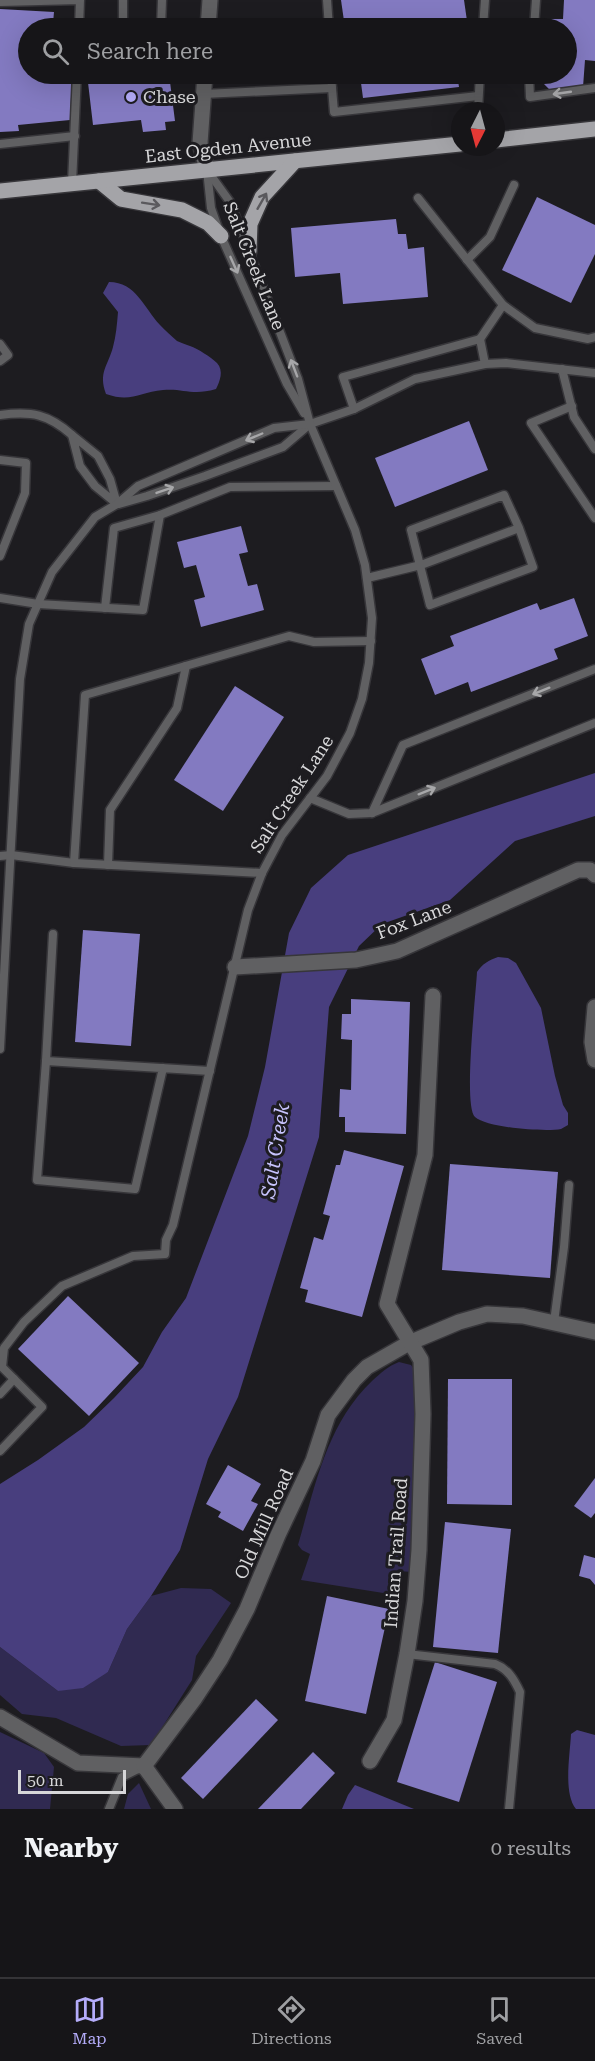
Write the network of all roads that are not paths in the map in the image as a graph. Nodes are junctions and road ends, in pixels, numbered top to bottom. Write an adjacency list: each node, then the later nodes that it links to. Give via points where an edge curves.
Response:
1 (123, 0): 9 (lane)
2 (162, 0): 10 (lane)
3 (210, 0): 11 (street)
4 (327, 0): 12 (lane)
5 (485, 0): 13 (lane)
6 (536, 0): 14 (lane)
7 (0, 2): 8 (lane, via 80,0)
8 (79, 18)
9 (123, 18)
10 (161, 18)
11 (208, 18)
12 (328, 18)
13 (484, 18)
14 (535, 18)
15 (77, 84): 26 (lane)
16 (204, 84): 22 (street)
17 (332, 84): 20 (lane)
18 (479, 84): 23 (lane)
19 (529, 84): 21 (lane, one-way to 19, via 530,97)
20 (332, 88): 22 (lane); 23 (lane, via 334,112)
21 (595, 88)
22 (203, 94): 31 (street, via 200,143)
23 (478, 96): 24 (lane)
24 (478, 102)
25 (595, 129): 27 (main road)
26 (75, 136): 28 (lane); 33 (lane)
27 (505, 139)
28 (0, 144)
29 (451, 145): 30 (main road, East Ogden Avenue)
30 (295, 161): 31 (main road, East Ogden Avenue); 38 (main road, one-way to 30, via 250,224 262,198)
31 (207, 170): 32 (main road, East Ogden Avenue); 37 (lane, Salt Creek Lane, via 211,208); 38 (lane, Salt Creek Lane, via 230,201)
32 (99, 181): 33 (main road, East Ogden Avenue); 37 (main road, one-way to 37, via 121,199 182,210 208,223)
33 (72, 183): 35 (main road, East Ogden Avenue)
34 (514, 185): 39 (lane, via 490,237)
35 (0, 191)
36 (418, 198): 39 (lane)
37 (221, 236): 51 (lane, Salt Creek Lane, one-way to 51, via 286,384)
38 (249, 251): 51 (lane, Salt Creek Lane, one-way to 38, via 298,379)
39 (467, 260): 40 (lane)
40 (503, 305): 41 (lane, via 535,328 588,339); 42 (lane)
41 (595, 337)
42 (480, 339): 45 (lane); 49 (lane, via 343,377)
43 (0, 344): 44 (lane, via 8,355)
44 (0, 361)
45 (485, 364): 46 (lane); 49 (lane, via 415,379)
46 (562, 369): 47 (lane); 48 (lane)
47 (595, 373)
48 (572, 406): 53 (lane, via 574,417); 58 (lane, via 531,423)
49 (354, 409): 51 (lane)
50 (0, 416): 52 (lane, via 40,415)
51 (310, 424): 55 (lane, Salt Creek Lane); 56 (lane, one-way to 51, via 283,447); 56 (lane, one-way to 56, via 274,428 138,486)
52 (72, 435): 56 (lane, via 80,466); 56 (lane, via 98,456)
53 (595, 449)
54 (0, 460): 60 (lane, via 27,463 25,493)
55 (336, 486): 57 (lane, via 230,487); 62 (lane, Salt Creek Lane, via 355,530)
56 (117, 504): 64 (lane, via 96,517 52,572)
57 (160, 515): 65 (lane, via 114,528); 65 (lane, via 143,610)
58 (595, 518)
59 (519, 528): 61 (lane); 61 (lane, via 504,495 411,530); 61 (lane, via 533,567 430,605)
60 (0, 556)
61 (420, 565): 62 (lane)
62 (367, 578): 66 (lane, Salt Creek Lane)
63 (0, 598): 64 (lane)
64 (38, 604): 65 (lane); 72 (lane, via 29,624 20,679)
65 (105, 608)
66 (371, 640): 67 (lane, via 314,642 289,636); 70 (lane, Salt Creek Lane, via 362,699 350,733)
67 (186, 666): 74 (lane, via 85,695); 75 (lane, via 177,708 111,810)
68 (595, 669): 71 (lane, one-way to 71, via 403,746)
69 (595, 723): 71 (lane, one-way to 69)
70 (310, 798): 71 (lane, via 349,814); 76 (lane, Salt Creek Lane, via 282,835)
71 (372, 813)
72 (11, 855): 73 (lane); 74 (lane); 82 (lane)
73 (0, 856)
74 (74, 863): 75 (lane)
75 (108, 865): 76 (lane)
76 (262, 873): 79 (lane, Salt Creek Lane, via 248,910)
77 (595, 875): 79 (street, Fox Lane, via 590,870 578,870 407,947 356,960)
78 (53, 934): 84 (lane)
79 (235, 967): 86 (lane, Salt Creek Lane)
80 (433, 996): 90 (street, Indian Trail Road, via 425,1155 387,1304)
81 (595, 1007): 83 (street)
82 (0, 1047)
83 (595, 1060)
84 (46, 1061): 85 (lane); 85 (lane, via 37,1180 135,1189)
85 (163, 1068): 86 (lane)
86 (210, 1071): 91 (lane, Salt Creek Lane, via 165,1254 133,1256 62,1286 24,1322 4,1348 2,1367)
87 (569, 1185): 88 (lane)
88 (554, 1322): 89 (street, Old Mill Road); 90 (street, Old Mill Road, via 488,1314)
89 (595, 1332)
90 (409, 1343): 94 (street, Indian Trail Road, via 421,1360 423,1414 419,1550); 97 (street, Old Mill Road, via 367,1367 328,1415 313,1461 247,1609 220,1660)
91 (15, 1379): 92 (lane); 93 (lane, via 42,1407)
92 (0, 1394)
93 (0, 1452)
94 (407, 1654): 96 (street, Indian Trail Road, via 394,1720); 100 (lane, via 495,1664 515,1681 520,1692)
95 (0, 1717): 97 (street, via 78,1763)
96 (370, 1761)
97 (144, 1766): 98 (lane, via 122,1777); 99 (street)
98 (109, 1809)
99 (175, 1809)
100 (508, 1809)

